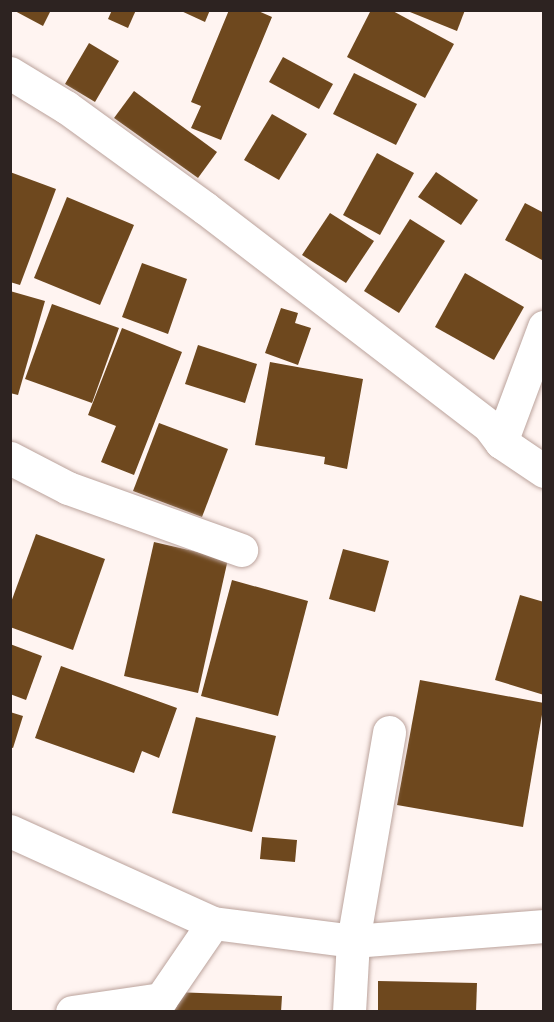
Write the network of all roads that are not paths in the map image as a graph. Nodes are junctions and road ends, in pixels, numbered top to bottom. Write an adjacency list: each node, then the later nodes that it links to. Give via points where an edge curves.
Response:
1 (10, 73): 3 (street, via 66,106 215,215 489,426)
2 (543, 327): 3 (street)
3 (501, 442): 5 (street)
4 (10, 459): 6 (street, via 68,488)
5 (543, 471)
6 (241, 550)
7 (389, 732): 11 (street)
8 (10, 831): 9 (street)
9 (213, 922): 11 (street); 12 (street, via 161,999)
10 (543, 926): 11 (street)
11 (353, 941): 13 (street)
12 (72, 1011)
13 (349, 1011)

